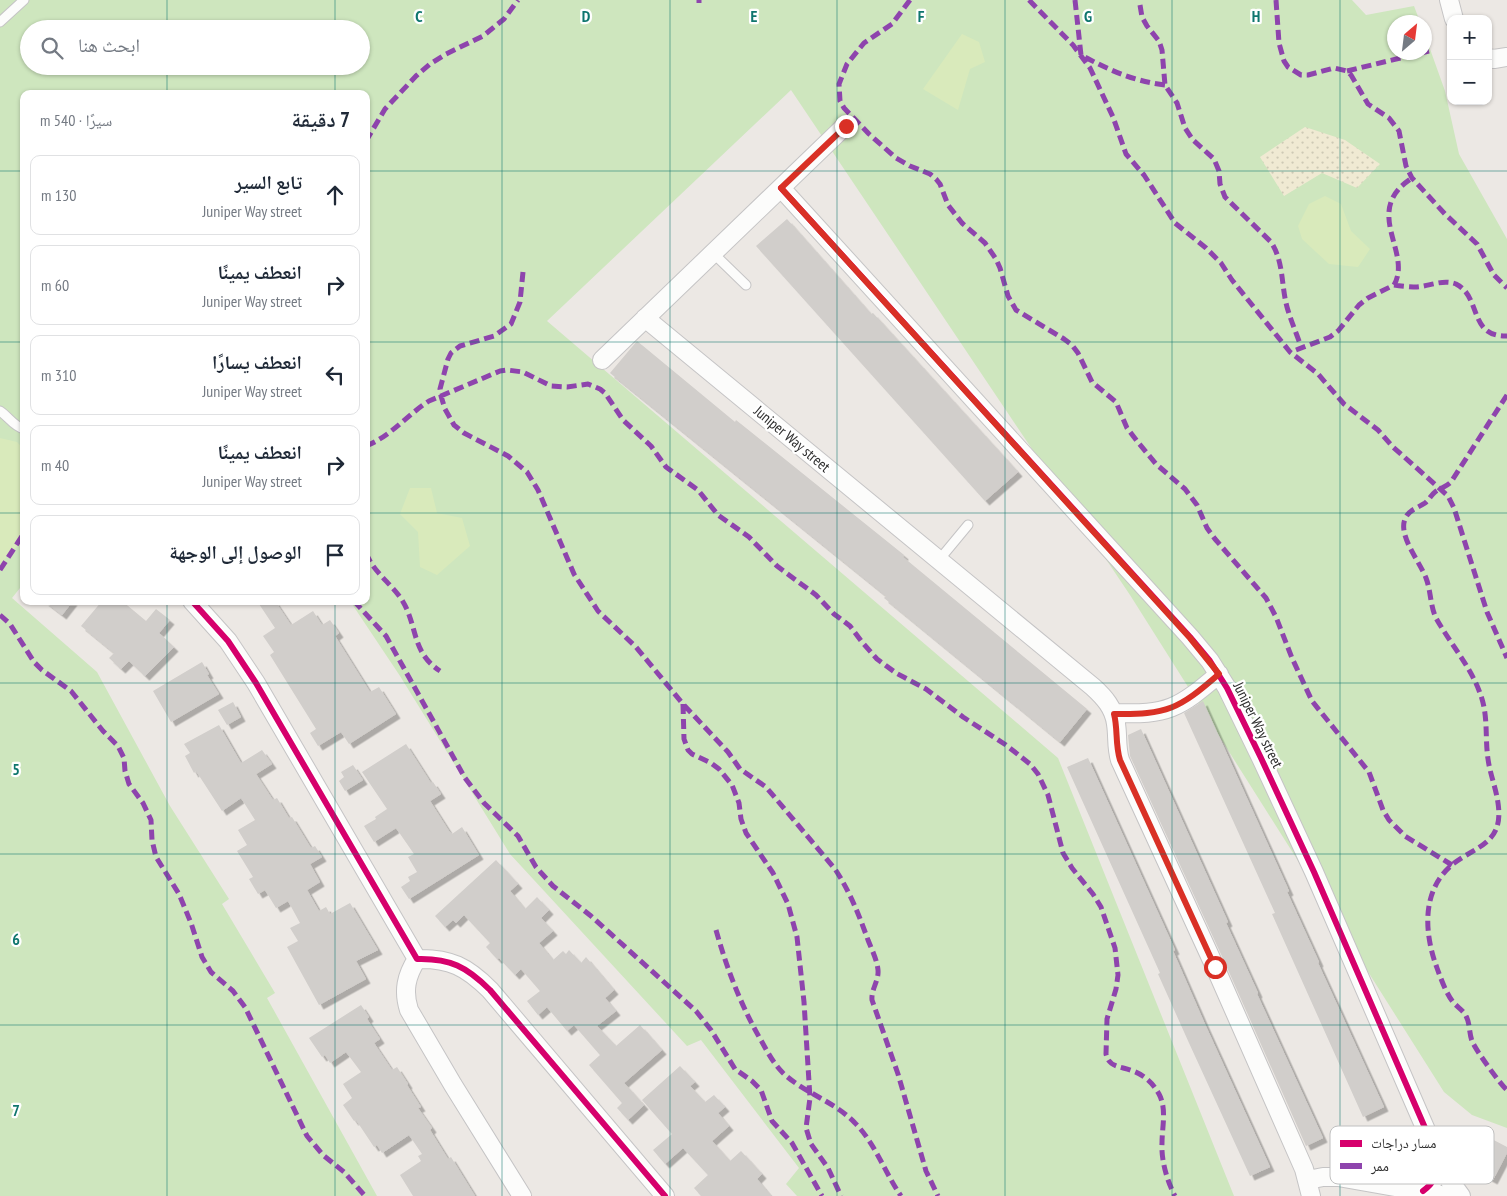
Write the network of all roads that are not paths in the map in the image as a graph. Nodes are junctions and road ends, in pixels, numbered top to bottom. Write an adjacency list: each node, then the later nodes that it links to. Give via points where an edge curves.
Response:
1 (24, 0): 4 (lane)
2 (1449, 0): 3 (street)
3 (1453, 15)
4 (0, 22)
5 (1507, 57): 6 (street)
6 (1492, 58)
7 (846, 126): 8 (street)
8 (781, 188): 9 (street); 18 (street, Juniper Way street, via 1190,638)
9 (713, 253): 10 (lane); 11 (street)
10 (746, 285)
11 (645, 318): 12 (street); 16 (street, Juniper Way street)
12 (602, 360)
13 (0, 412): 14 (lane)
14 (20, 428)
15 (968, 525): 16 (lane)
16 (939, 560): 19 (street, Juniper Way street, via 1093,687 1109,703)
17 (196, 605): 20 (street, via 228,641 252,676)
18 (1219, 674): 19 (street, Juniper Way street, via 1175,707 1151,714); 21 (street, Juniper Way street, via 1291,823)
19 (1114, 714): 26 (street, Juniper Way street, via 1120,760 1215,967)
20 (417, 959): 29 (street, via 409,973 406,989 409,1010); 30 (street, via 457,965 480,980)
21 (1424, 1126)
22 (1330, 1177): 26 (street, Juniper Way street, via 1323,1177)
23 (1364, 1184): 27 (street, Juniper Way street)
24 (1432, 1184): 28 (street)
25 (1452, 1184): 32 (street, Juniper Way street)
26 (1310, 1188)
27 (1391, 1191): 28 (street, Juniper Way street)
28 (1423, 1191): 31 (street, Juniper Way street)
29 (522, 1196)
30 (665, 1196)
31 (1447, 1196)
32 (1461, 1196)

